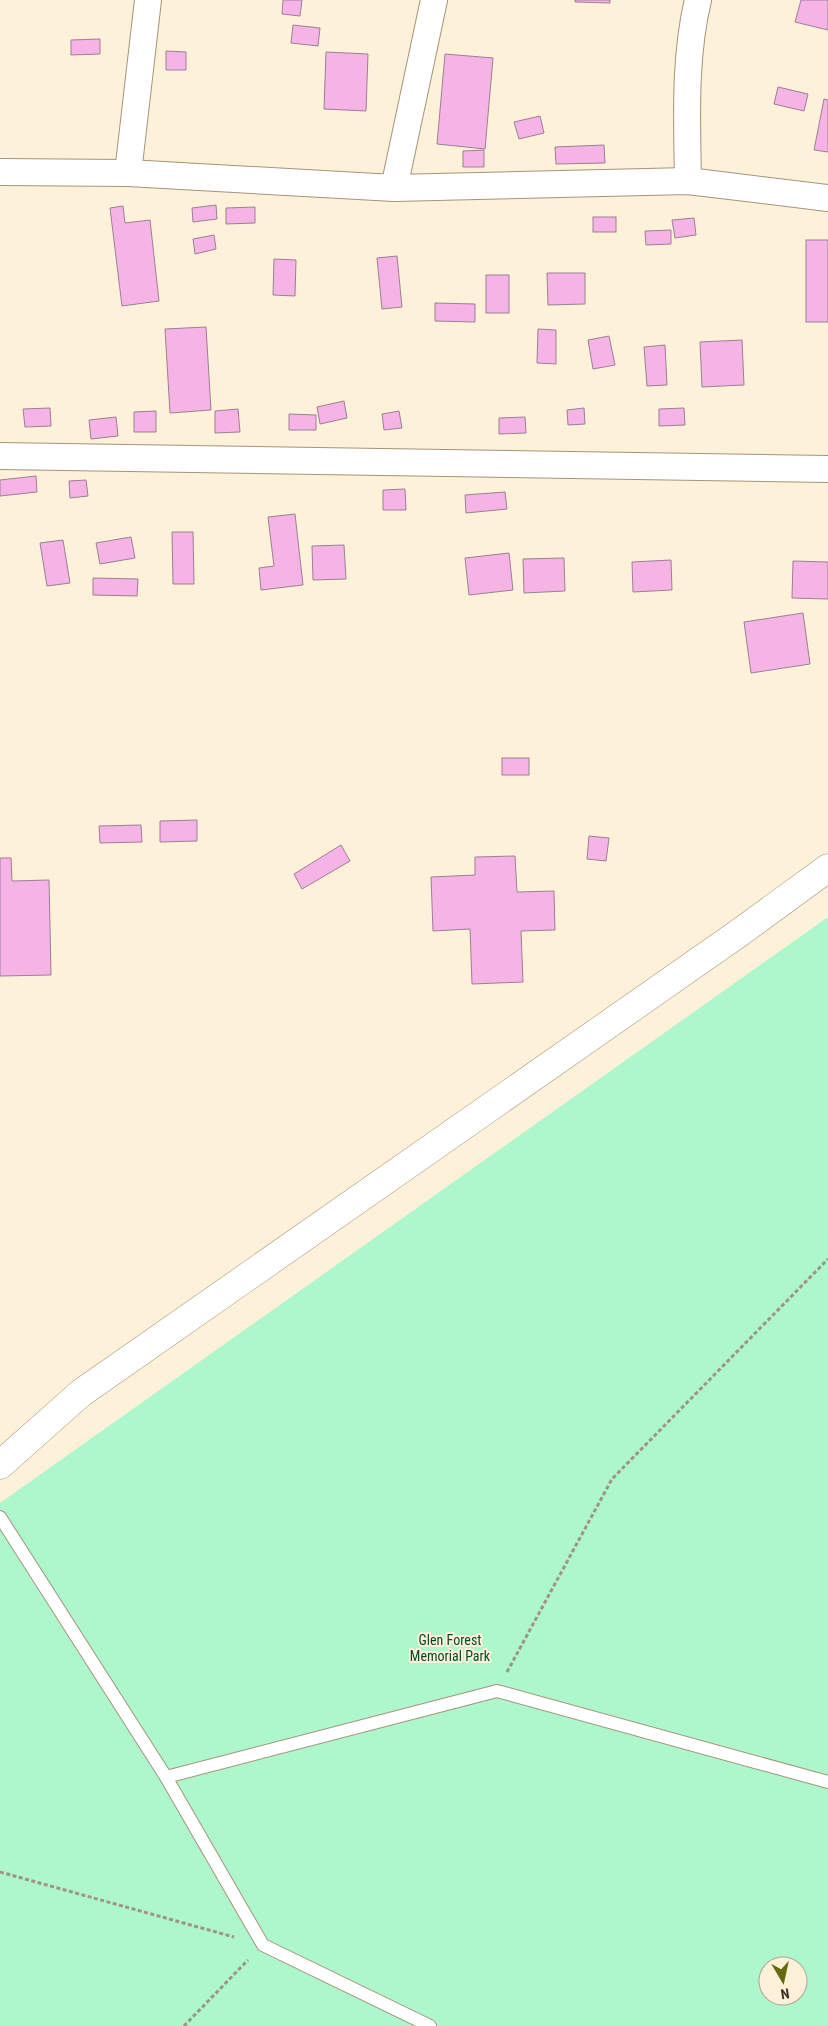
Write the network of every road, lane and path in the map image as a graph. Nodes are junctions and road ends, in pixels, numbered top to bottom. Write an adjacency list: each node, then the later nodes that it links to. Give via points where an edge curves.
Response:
1 (148, 0): 5 (street)
2 (434, 0): 7 (street)
3 (698, 0): 6 (street, via 688,83)
4 (0, 172): 5 (street)
5 (128, 173): 7 (street)
6 (688, 181): 7 (street); 8 (street)
7 (394, 188)
8 (828, 198)
9 (0, 456): 10 (street)
10 (828, 469)
11 (828, 868): 13 (street, via 81,1393)
12 (828, 1258): 15 (path, via 612,1479)
13 (0, 1466)
14 (0, 1516): 16 (lane)
15 (498, 1691): 16 (lane); 17 (lane)
16 (166, 1777): 19 (lane)
17 (828, 1782)
18 (0, 1872): 19 (path)
19 (263, 1945): 20 (path); 21 (lane)
20 (184, 2026)
21 (430, 2026)

